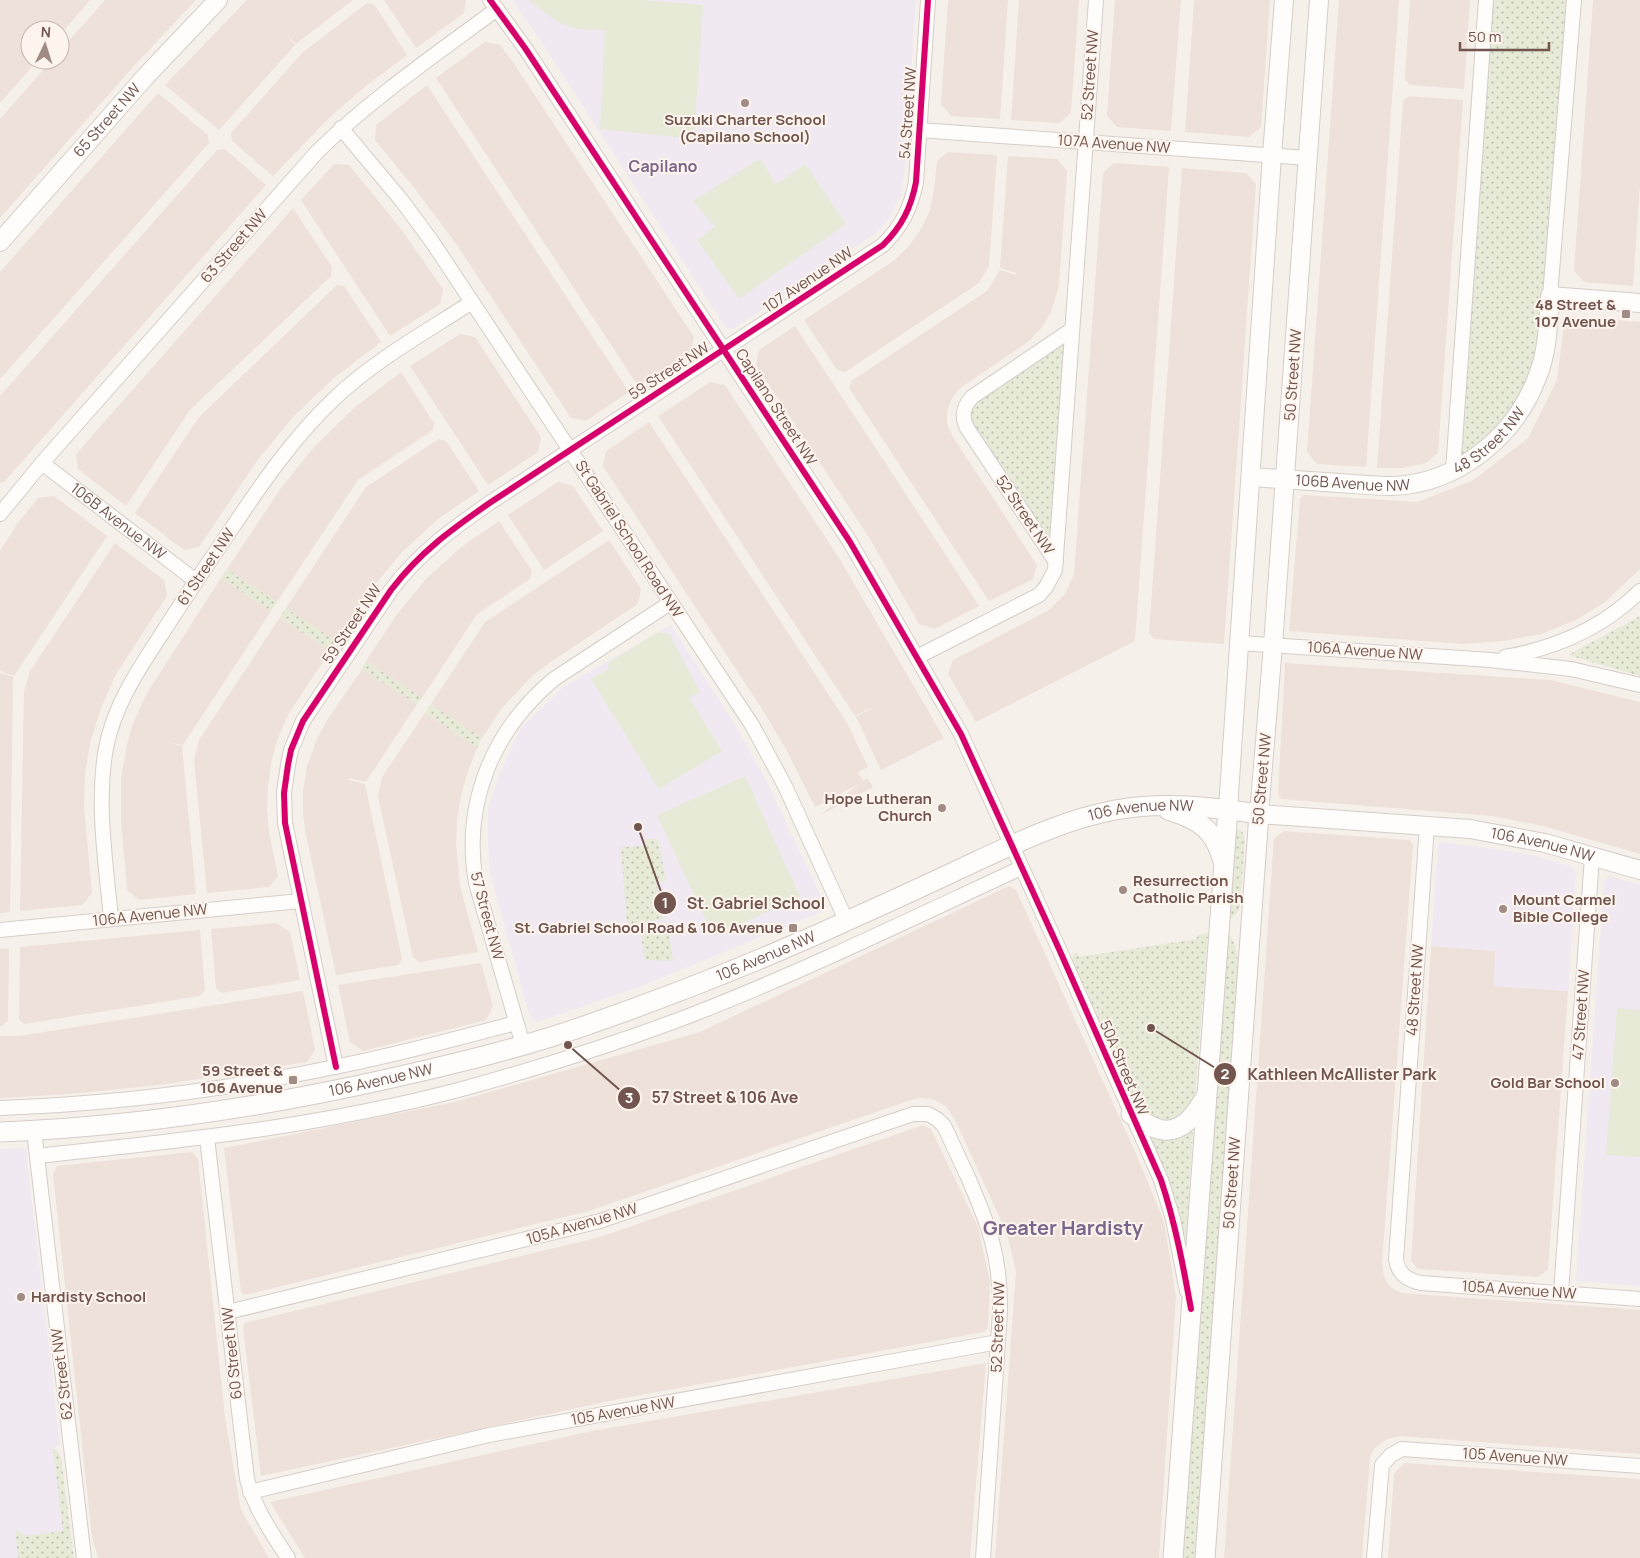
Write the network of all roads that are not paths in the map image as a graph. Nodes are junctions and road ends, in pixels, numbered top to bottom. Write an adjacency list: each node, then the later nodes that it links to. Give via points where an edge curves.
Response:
1 (218, 0): 15 (street, 65 Street NW, via 146,76)
2 (928, 0): 10 (street, 54 Street NW)
3 (1096, 0): 11 (street, 52 Street NW)
4 (1284, 0): 12 (street, 50 Street NW)
5 (1319, 0): 13 (street, 50 Street NW)
6 (1486, 0): 23 (street, 48 Street NW)
7 (1574, 0): 16 (street, 48 Street NW)
8 (493, 4): 9 (street, 63 Street NW); 20 (street, Capilano Street NW)
9 (342, 128): 17 (street, St Gabriel School Road NW, via 402,201); 22 (street, 63 Street NW, via 288,184)
10 (919, 130): 11 (street, 107A Avenue NW); 14 (street, 54 Street NW, via 916,182)
11 (1085, 142): 12 (street, 107A Avenue NW); 19 (street, 52 Street NW)
12 (1272, 155): 13 (street, 107A Avenue NW); 24 (street, 50 Street NW)
13 (1308, 158): 25 (street, 50 Street NW)
14 (901, 225): 20 (street, 107 Avenue NW, via 883,245)
15 (0, 242)
16 (1550, 296): 18 (street); 23 (street, 48 Street NW, via 1543,359 1526,402 1495,441)
17 (472, 302): 21 (street, St Gabriel School Road NW); 28 (street, 61 Street NW, via 360,377 317,416 272,470)
18 (1640, 303)
19 (1071, 330): 27 (street, 52 Street NW); 27 (street, 52 Street NW, via 972,398 963,411 967,428)
20 (724, 351): 21 (street, 59 Street NW); 33 (street, Capilano Street NW, via 850,542)
21 (570, 450): 30 (street, St Gabriel School Road NW); 45 (street, 59 Street NW, via 452,529 406,570 303,721 291,750 284,793 286,830)
22 (42, 463): 26 (street, 63 Street NW); 28 (street, 106B Avenue NW)
23 (1453, 471): 25 (street, 106B Avenue NW, via 1423,482 1393,486)
24 (1251, 477): 25 (street, 106B Avenue NW); 31 (street, 50 Street NW)
25 (1285, 479): 32 (street, 50 Street NW)
26 (0, 514)
27 (1056, 562): 33 (street, via 1049,583 1039,595)
28 (196, 581): 46 (street, 61 Street NW, via 132,680 106,747 101,801)
29 (1640, 591): 34 (street, 106A Avenue NW, via 1611,616 1581,634 1546,648)
30 (670, 603): 47 (street, St Gabriel School Road NW, via 766,750); 49 (street, 57 Street NW, via 538,692 504,735 487,769 474,819 474,868)
31 (1240, 643): 32 (street, 106A Avenue NW); 37 (street, 50 Street NW)
32 (1273, 645): 34 (street, 106A Avenue NW); 38 (street, 50 Street NW)
33 (917, 657): 40 (street, Capilano Street NW, via 961,734)
34 (1490, 660): 35 (street, 106A Avenue NW, via 1570,669)
35 (1640, 685)
36 (1154, 806): 37 (main road, 106 Avenue NW); 40 (main road, 106 Avenue NW, via 1117,809 1075,819); 42 (main road, via 1186,816 1205,827 1217,842)
37 (1228, 809): 38 (main road, 106 Avenue NW); 42 (main road, 50 Street NW)
38 (1259, 814): 39 (street, 106 Avenue NW); 72 (main road, 50 Street NW)
39 (1427, 826): 41 (street, 106 Avenue NW, via 1510,835); 60 (street, 48 Street NW, via 1396,1259)
40 (1012, 845): 43 (street, 50A Street NW); 47 (main road, 106 Avenue NW)
41 (1592, 856): 44 (street, 106 Avenue NW); 61 (street, 47 Street NW)
42 (1224, 867): 52 (main road, 50 Street NW)
43 (1022, 868): 55 (street, 50A Street NW); 58 (street, 106 Avenue NW, via 762,986 594,1049 451,1092 293,1125)
44 (1640, 870)
45 (300, 901): 46 (street, 106A Avenue NW); 51 (street, 59 Street NW)
46 (111, 919): 48 (street, 106A Avenue NW)
47 (847, 922): 50 (main road, 106 Avenue NW, via 669,995)
48 (0, 930)
49 (516, 1022): 50 (street, 57 Street NW); 51 (street, 106 Avenue NW)
50 (523, 1045): 56 (main road, 106 Avenue NW, via 426,1071 275,1102)
51 (336, 1067): 53 (street, 106 Avenue NW, via 197,1092)
52 (1206, 1097): 55 (main road, via 1195,1115 1173,1129 1156,1128); 63 (main road, 50 Street NW)
53 (0, 1108)
54 (928, 1114): 64 (street, 105A Avenue NW, via 913,1114 876,1126 600,1221); 65 (street, 52 Street NW, via 944,1126 991,1232 1000,1286)
55 (1131, 1114): 63 (street, 50A Street NW, via 1173,1219)
56 (34, 1131): 57 (main road, 106 Avenue NW); 59 (street, 62 Street NW)
57 (0, 1132)
58 (207, 1138): 59 (street, 106 Avenue NW); 64 (street, 60 Street NW)
59 (37, 1156): 68 (street, 62 Street NW)
60 (1400, 1273): 61 (street, 105A Avenue NW, via 1421,1283)
61 (1560, 1293): 62 (street, 105A Avenue NW)
62 (1640, 1299)
63 (1191, 1309): 71 (main road, 50 Street NW)
64 (228, 1312): 67 (street, 60 Street NW)
65 (998, 1342): 67 (street, 105 Avenue NW, via 489,1435); 70 (street, 52 Street NW)
66 (1640, 1466): 73 (street, 105 Avenue NW, via 1402,1449 1382,1465)
67 (250, 1492): 69 (street, 60 Street NW, via 262,1518)
68 (84, 1558)
69 (288, 1558)
70 (983, 1558)
71 (1173, 1558)
72 (1205, 1558)
73 (1374, 1558)

